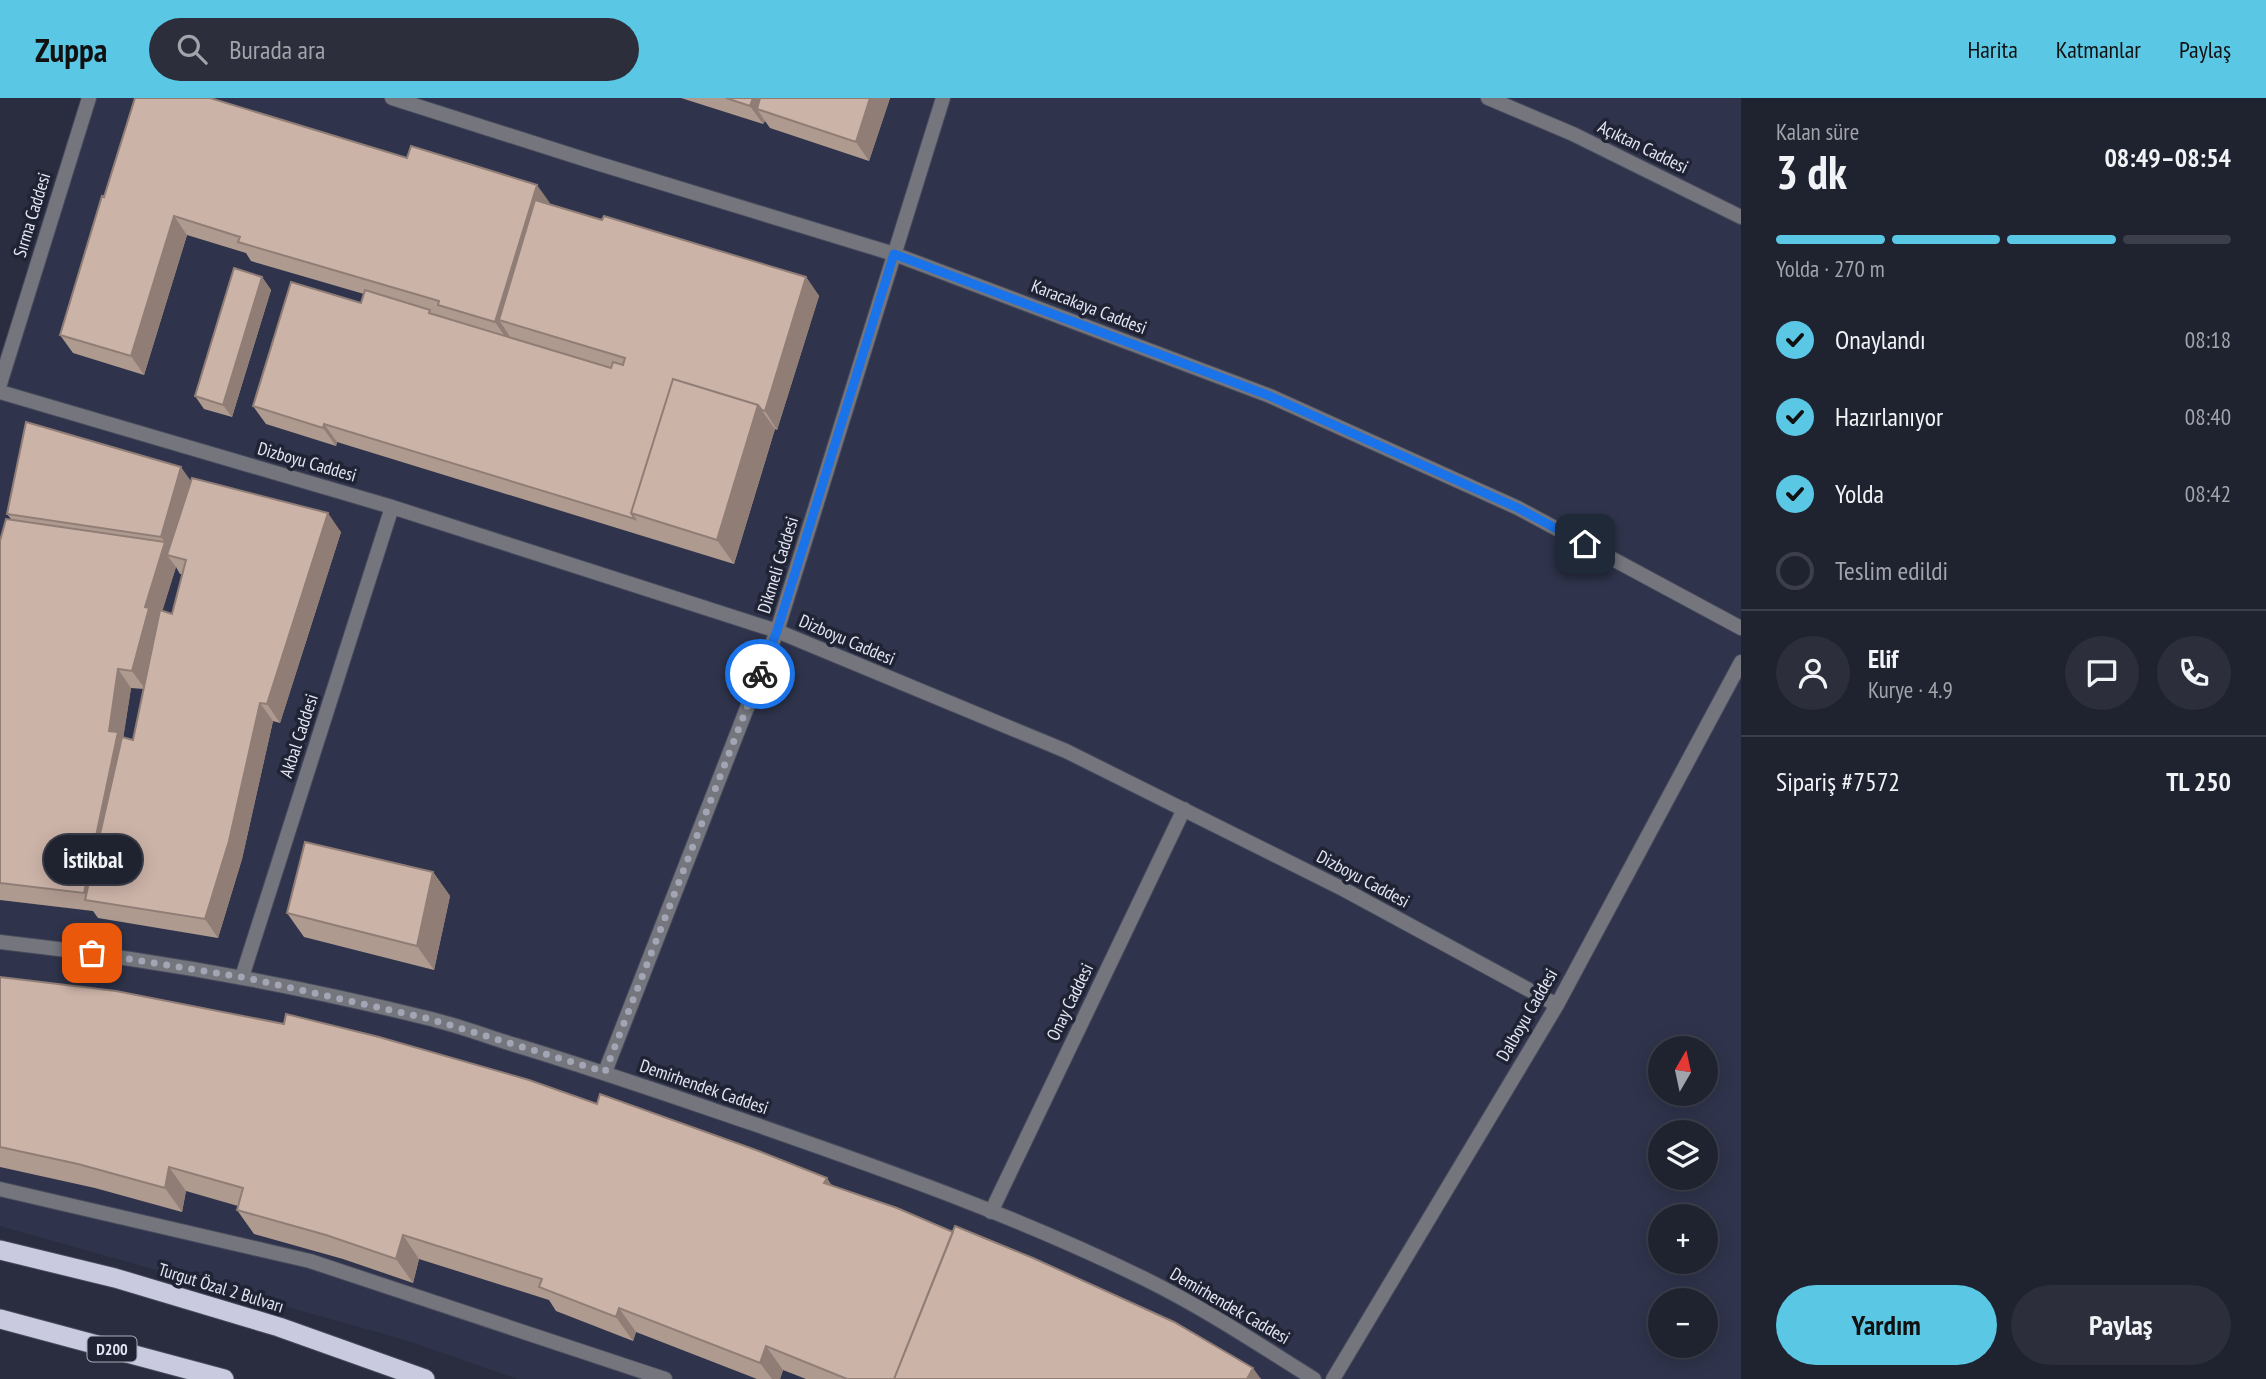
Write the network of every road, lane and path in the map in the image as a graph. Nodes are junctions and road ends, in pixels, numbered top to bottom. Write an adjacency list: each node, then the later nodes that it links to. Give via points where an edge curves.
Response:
1 (89, 98): 7 (street, Sırma Caddesi)
2 (392, 98): 6 (street, Karacakaya Caddesi)
3 (943, 98): 6 (street, Dikmeli Caddesi)
4 (1488, 98): 5 (street, Açıktan Caddesi, via 1573,134)
5 (1741, 217)
6 (894, 254): 10 (street, Karacakaya Caddesi, via 1270,396 1518,508); 11 (street, Dikmeli Caddesi)
7 (0, 384)
8 (0, 392): 9 (street, Dizboyu Caddesi)
9 (392, 508): 11 (street, Dizboyu Caddesi); 15 (street, Akbal Caddesi)
10 (1741, 628)
11 (777, 631): 13 (street, Dizboyu Caddesi, via 1066,751); 17 (street, Dikmeli Caddesi)
12 (1741, 662): 16 (street, Dalboyu Caddesi)
13 (1184, 809): 16 (street, Dizboyu Caddesi); 19 (street, Onay Caddesi)
14 (0, 942): 15 (street, Demirhendek Caddesi)
15 (242, 977): 17 (street, Demirhendek Caddesi, via 430,1019)
16 (1557, 1005): 26 (street, Dalboyu Caddesi)
17 (605, 1072): 19 (street, Demirhendek Caddesi)
18 (0, 1189): 24 (street, via 310,1261)
19 (990, 1212): 25 (street, Demirhendek Caddesi, via 1147,1280)
20 (0, 1250): 23 (highway, Turgut Özal 2 Bulvarı, via 267,1323)
21 (0, 1319): 22 (highway, D200)
22 (224, 1379)
23 (425, 1379)
24 (664, 1379)
25 (1314, 1379)
26 (1333, 1379)

